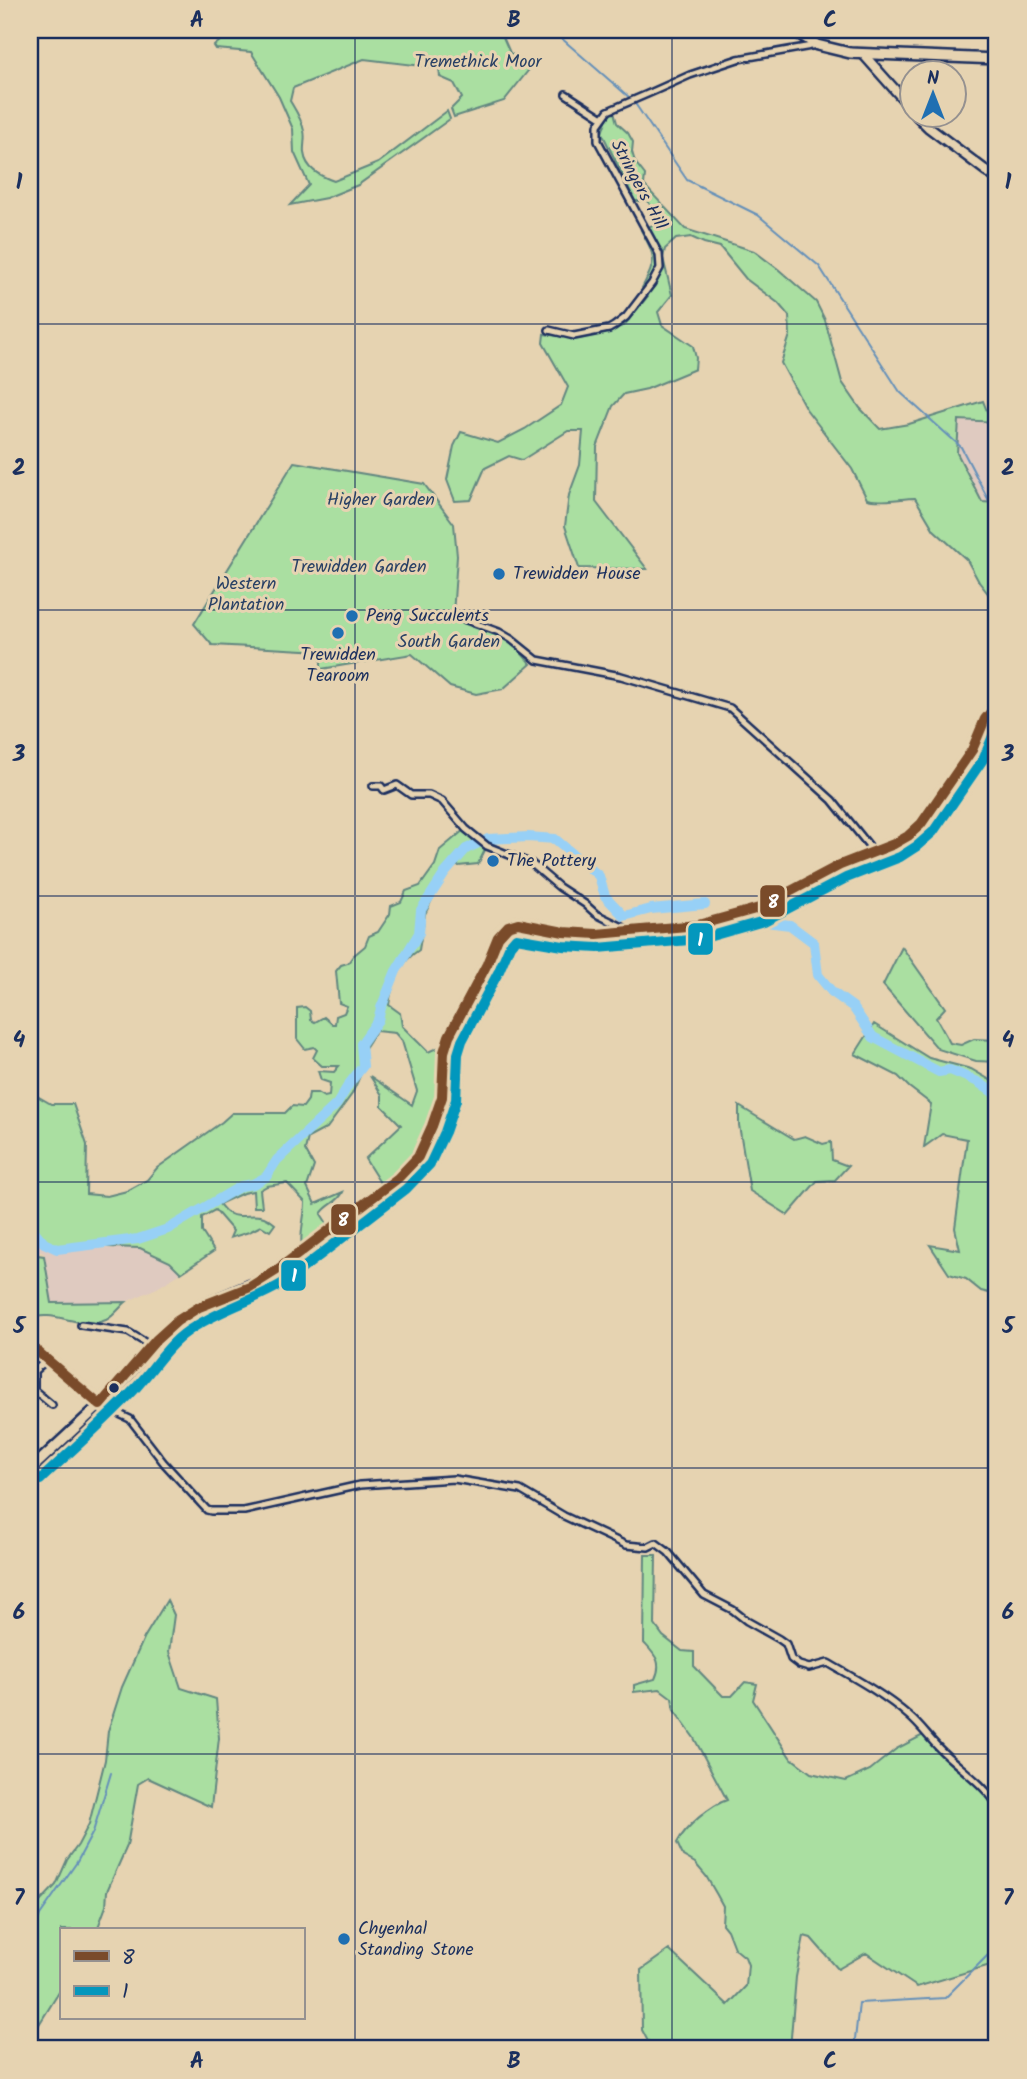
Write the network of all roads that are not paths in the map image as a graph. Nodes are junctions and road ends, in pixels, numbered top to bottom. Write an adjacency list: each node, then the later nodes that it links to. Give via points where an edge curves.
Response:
1 (793, 30): 2 (main road)
2 (817, 46): 3 (main road); 7 (street, Stringers Hill, via 738,60 690,75 608,111)
3 (864, 55): 4 (main road); 5 (main road)
4 (997, 59)
5 (898, 93)
6 (566, 94): 7 (street)
7 (603, 118): 10 (street, Stringers Hill, via 598,141 659,254 660,268 626,317 609,329 575,336)
8 (932, 130): 9 (main road)
9 (997, 179)
10 (549, 330)
11 (453, 615): 14 (street, via 499,632 537,660 621,676 730,708 832,800)
12 (997, 705): 14 (main road, via 921,824 908,836)
13 (373, 786): 15 (street, via 384,790 397,785 411,795 442,801 487,846 532,864 596,914)
14 (874, 852): 15 (main road, via 748,912 698,925)
15 (629, 930): 18 (main road, via 597,934 518,923 508,926 498,937 443,1052 442,1097 418,1157 398,1178 277,1270 260,1282 201,1306)
16 (81, 1325): 18 (street, via 128,1332)
17 (30, 1345): 19 (street)
18 (151, 1346): 21 (main road)
19 (48, 1359): 20 (street, via 34,1370 34,1390); 21 (street)
20 (52, 1405)
21 (100, 1405): 22 (main road); 23 (street, via 130,1419 206,1510 244,1511 360,1485 453,1479 520,1490 625,1545 656,1543 704,1595 786,1644 791,1659 799,1665 809,1668 828,1663 893,1703)
22 (30, 1470)
23 (997, 1804)

